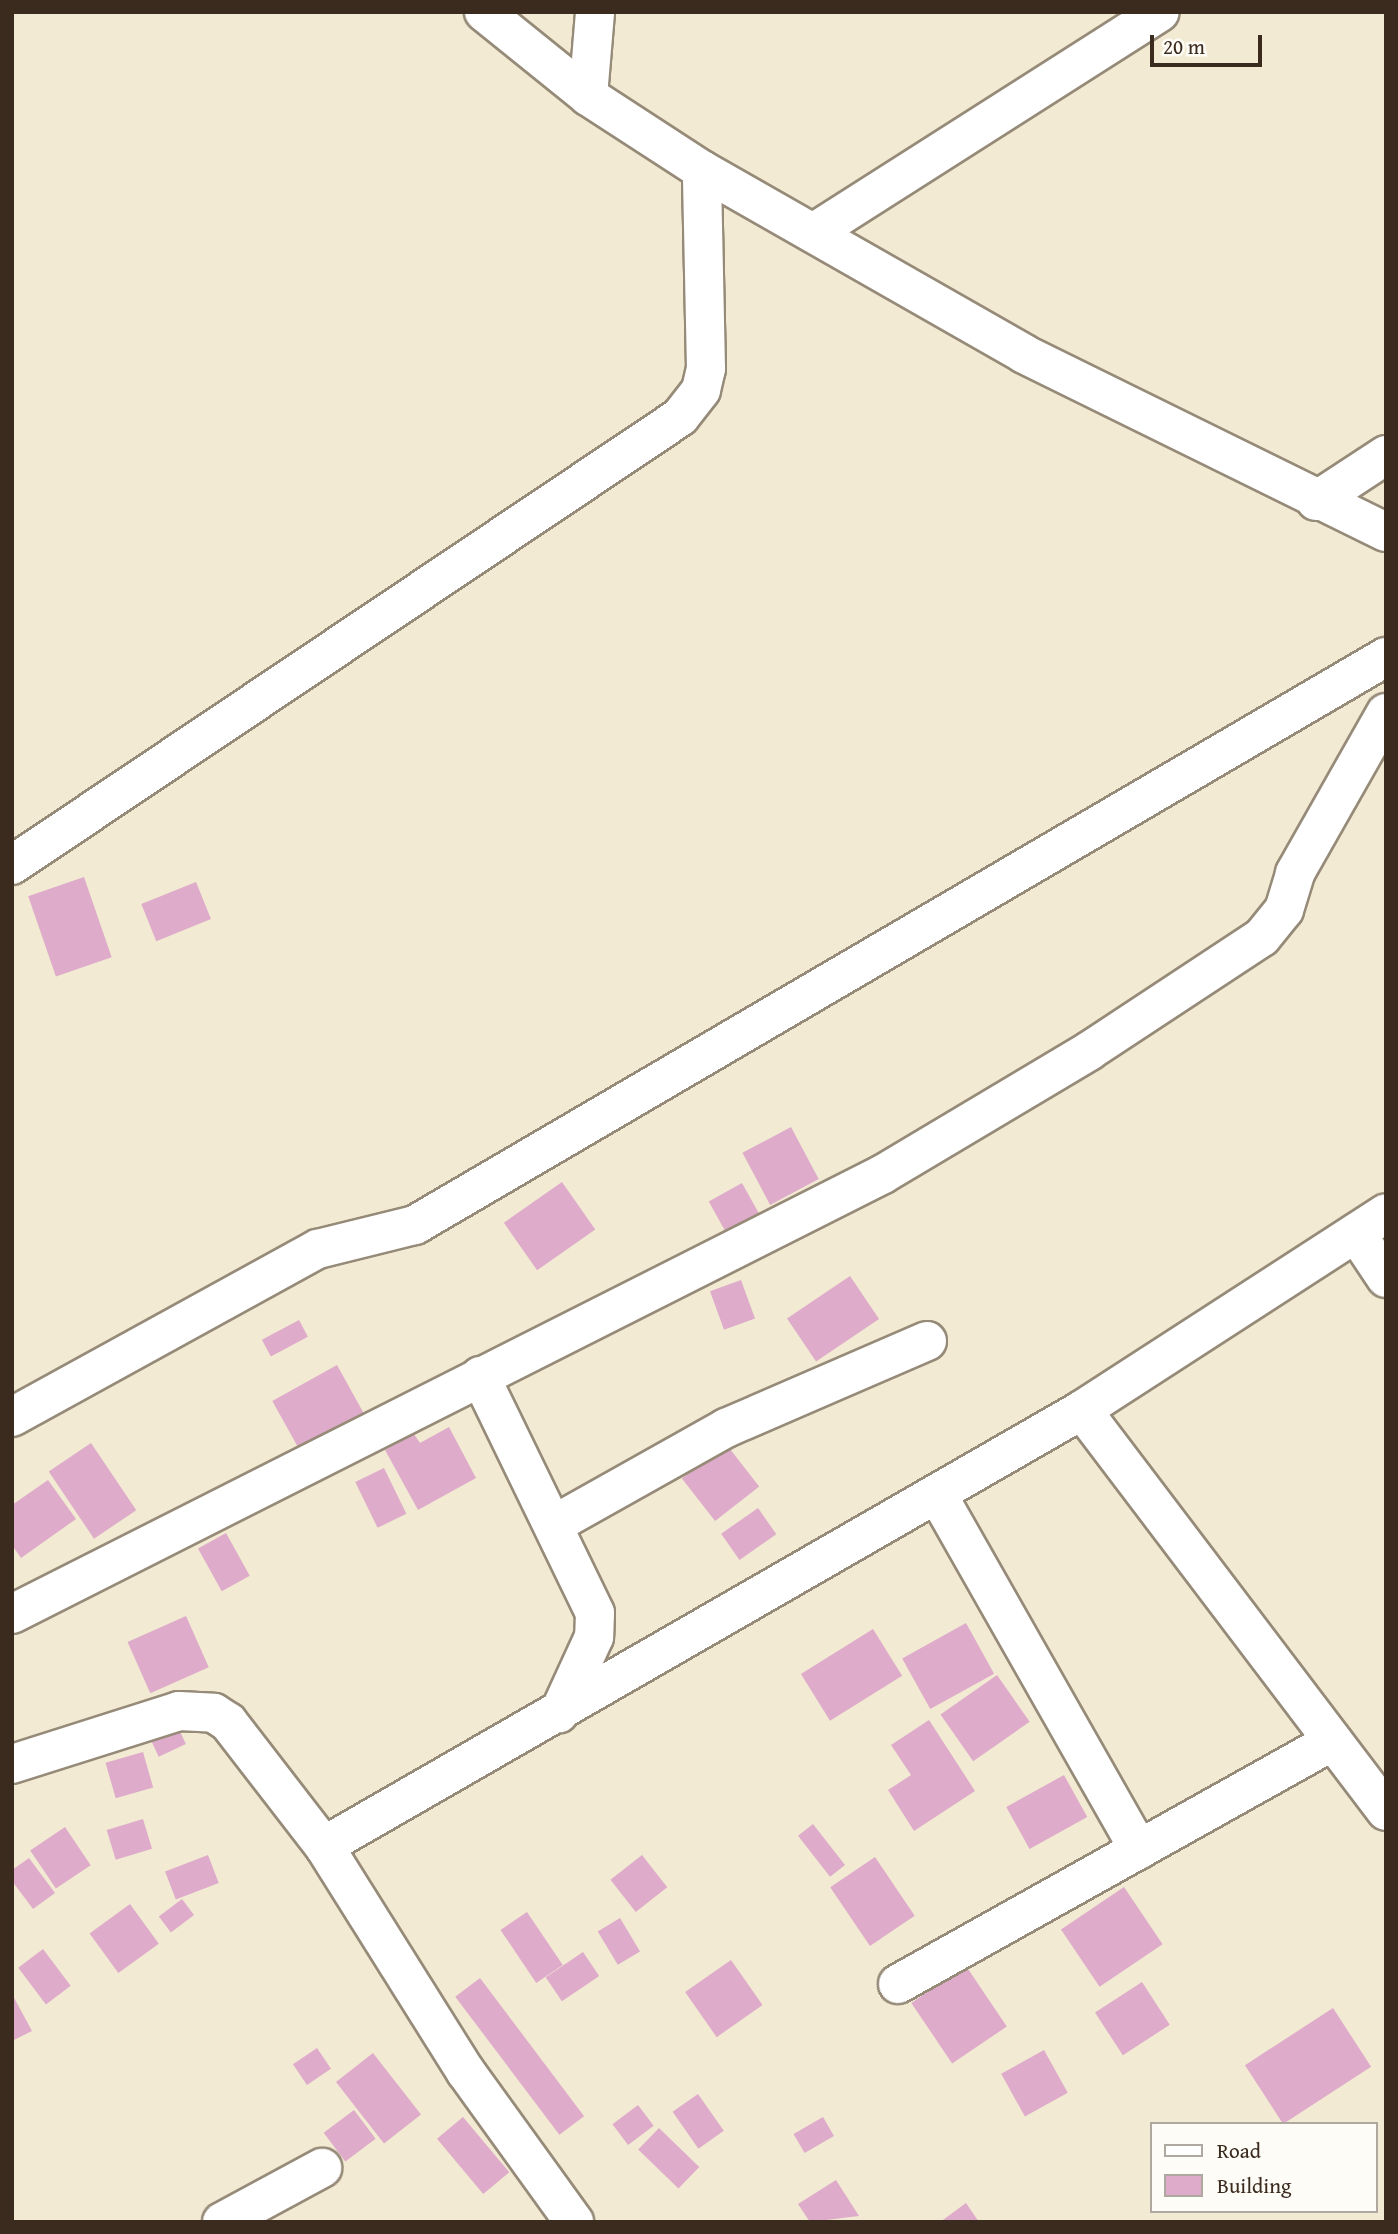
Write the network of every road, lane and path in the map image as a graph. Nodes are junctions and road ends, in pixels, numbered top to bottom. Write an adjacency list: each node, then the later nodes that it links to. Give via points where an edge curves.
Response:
1 (484, 12): 4 (street)
2 (594, 12): 4 (street)
3 (1160, 12): 6 (street)
4 (588, 96): 5 (street)
5 (702, 170): 6 (street); 12 (street, via 706,369 686,410)
6 (813, 233): 8 (street, via 1037,360)
7 (1386, 455): 8 (street)
8 (1316, 501): 9 (street)
9 (1386, 532)
10 (1386, 657): 18 (street, via 415,1225 318,1249)
11 (1386, 713): 16 (street, via 1295,873 1284,910 1262,937 961,1133)
12 (12, 865)
13 (1371, 1223): 14 (street); 17 (street)
14 (1386, 1278)
15 (927, 1341): 20 (street, via 726,1428)
16 (480, 1376): 20 (street); 21 (street)
17 (1082, 1410): 19 (street); 23 (street)
18 (12, 1417)
19 (937, 1494): 22 (street); 27 (street)
20 (555, 1524): 22 (street, via 595,1613 594,1637)
21 (12, 1614)
22 (559, 1713): 26 (street)
23 (1333, 1741): 25 (street); 27 (street)
24 (12, 1764): 26 (street, via 179,1711 214,1713 244,1737)
25 (1386, 1811)
26 (324, 1846): 31 (street, via 466,2072)
27 (1139, 1850): 28 (street)
28 (898, 1984)
29 (322, 2168): 30 (street)
30 (222, 2222)
31 (574, 2222)

